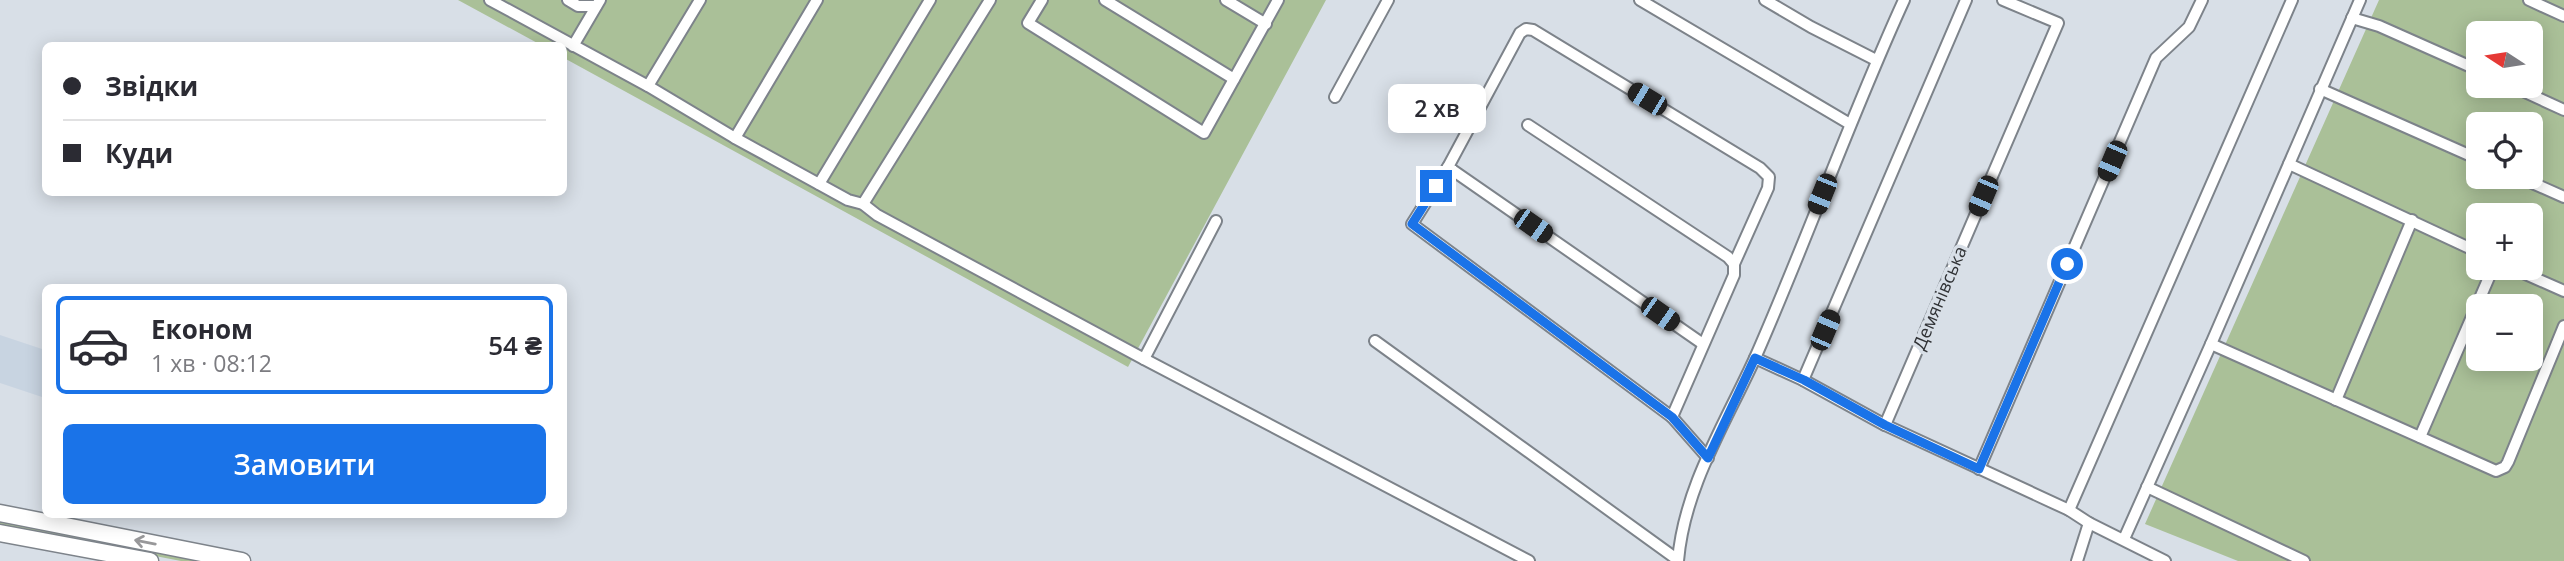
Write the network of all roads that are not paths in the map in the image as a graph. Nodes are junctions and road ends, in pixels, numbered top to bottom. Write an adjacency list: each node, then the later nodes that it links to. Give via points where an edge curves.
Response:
1 (490, 0): 22 (street)
2 (568, 0): 21 (street, via 578,6)
3 (700, 0): 32 (street)
4 (817, 0): 39 (street)
5 (930, 0): 43 (street)
6 (990, 0): 46 (street)
7 (1042, 0): 31 (street, via 1028,23 1204,134)
8 (1105, 0): 31 (street)
9 (1226, 0): 25 (street)
10 (1278, 0): 25 (street)
11 (1388, 0): 34 (street)
12 (1640, 0): 37 (street)
13 (1765, 0): 29 (street)
14 (1904, 0): 29 (street)
15 (1966, 0): 60 (street)
16 (2003, 0): 63 (street, Демянівська, via 2058,23)
17 (2202, 0): 66 (street, via 2189,27 2156,58)
18 (2292, 0): 68 (street)
19 (2360, 0): 24 (street)
20 (2529, 0): 23 (street)
21 (598, 3): 28 (street)
22 (508, 4): 26 (street)
23 (2564, 16)
24 (2352, 18): 30 (street); 33 (street)
25 (1266, 24): 31 (street)
26 (567, 42)
27 (567, 42): 28 (street)
28 (573, 46): 32 (street)
29 (1877, 60): 37 (street)
30 (2466, 65)
31 (1234, 79)
32 (648, 86): 39 (street)
33 (2320, 89): 40 (street); 41 (street)
34 (1335, 97)
35 (2538, 98): 36 (street)
36 (2564, 110)
37 (1850, 124): 58 (street)
38 (1528, 125): 50 (street)
39 (735, 138): 43 (street)
40 (2466, 154)
41 (2289, 164): 47 (street); 57 (street)
42 (1448, 167): 50 (street, via 1520,33 1533,30 1769,177); 56 (street); 62 (street, via 1412,224)
43 (819, 184): 46 (street)
44 (2543, 188): 45 (street)
45 (2564, 197)
46 (863, 204): 59 (street)
47 (2412, 220): 49 (street); 61 (street)
48 (1216, 221): 59 (street)
49 (2466, 246)
50 (1734, 264): 56 (street, via 1734,275)
51 (2488, 280): 64 (street)
52 (2539, 280): 53 (street)
53 (2564, 291)
54 (2564, 326): 64 (street, via 2505,467 2490,469)
55 (1375, 341): 73 (street)
56 (1703, 344): 62 (street)
57 (2211, 344): 61 (street); 67 (street)
58 (1755, 358): 60 (street); 65 (street)
59 (1144, 359): 76 (street)
60 (1804, 380): 63 (street)
61 (2336, 400): 64 (street)
62 (1672, 417): 65 (street)
63 (1885, 425): 66 (street)
64 (2420, 437)
65 (1708, 458): 73 (street, via 1689,501)
66 (1979, 469): 68 (street)
67 (2147, 487): 72 (street); 79 (street)
68 (2069, 510): 70 (street)
69 (0, 513): 75 (highway, one-way to 69)
70 (2089, 523): 72 (street); 77 (street)
71 (0, 533): 74 (highway)
72 (2123, 539): 78 (street)
73 (1678, 560)
74 (150, 561)
75 (242, 561)
76 (1529, 561)
77 (2077, 561)
78 (2165, 561)
79 (2304, 561)

